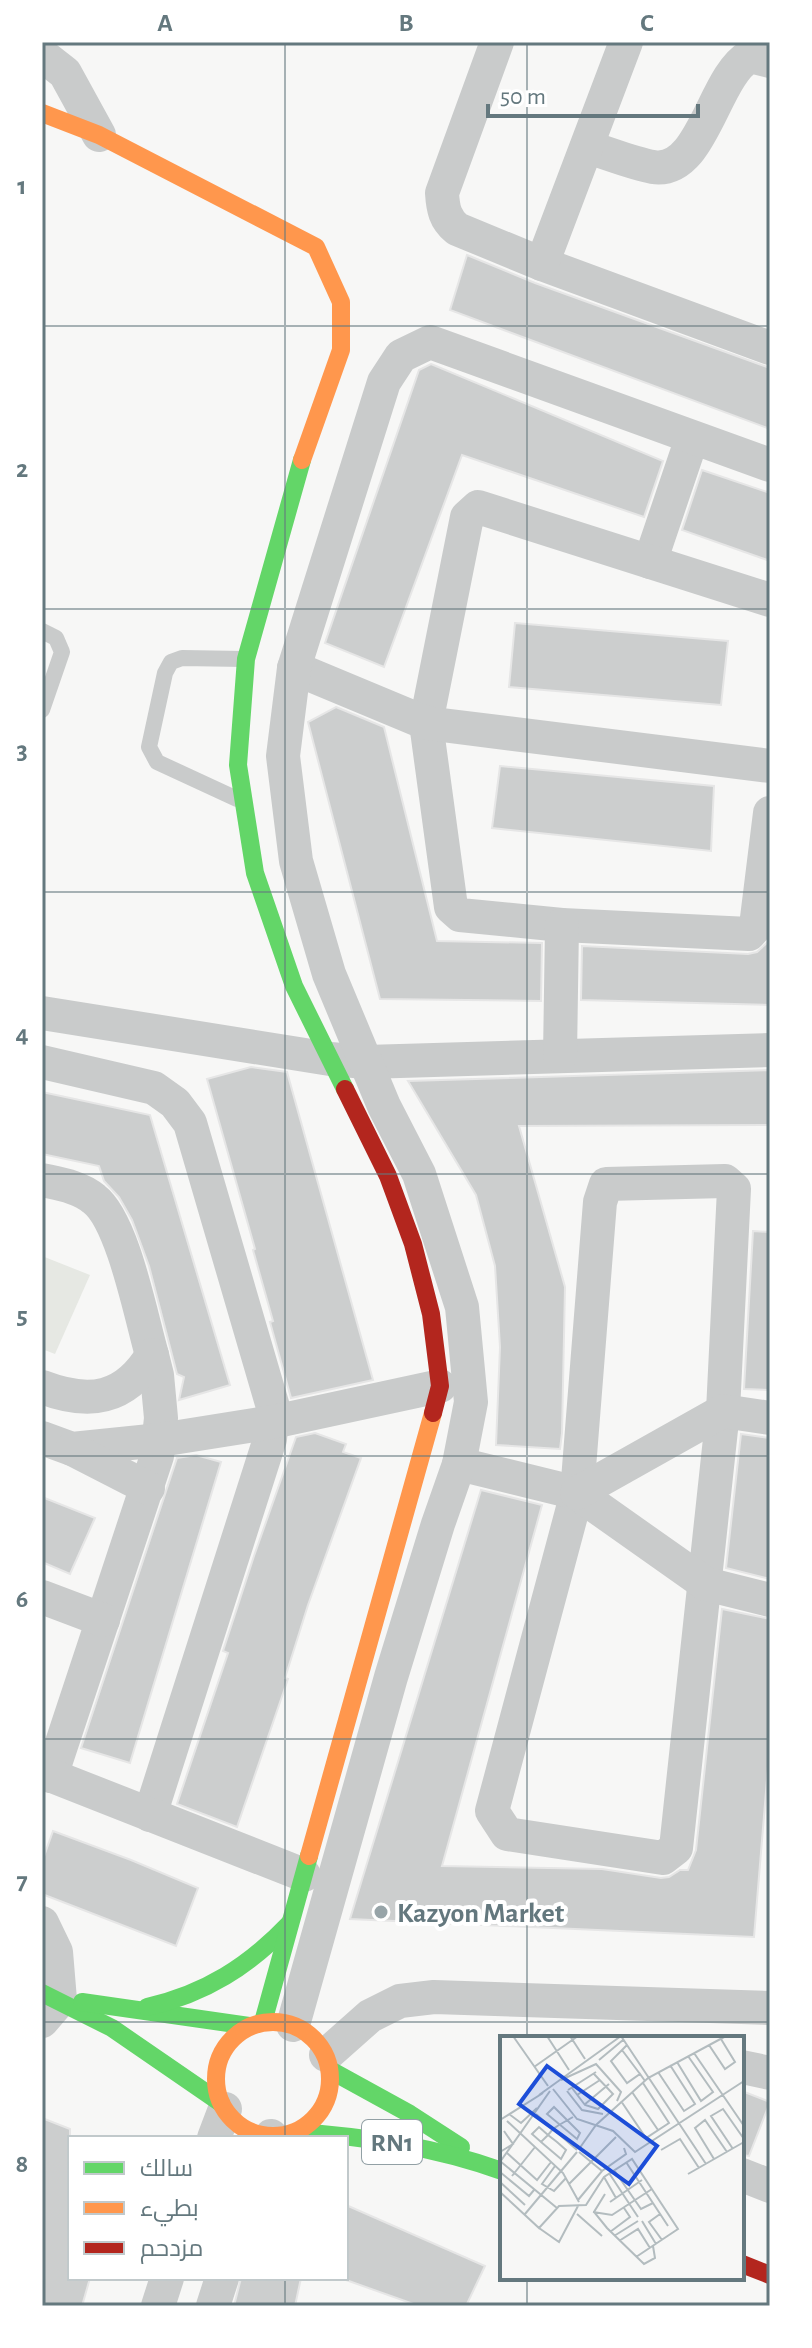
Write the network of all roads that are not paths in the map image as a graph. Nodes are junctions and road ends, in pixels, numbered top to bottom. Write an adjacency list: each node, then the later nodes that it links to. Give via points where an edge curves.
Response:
1 (497, 42): 8 (street, via 442,193 443,209 457,229)
2 (626, 42): 7 (street)
3 (42, 55): 6 (street, via 65,73)
4 (770, 61): 7 (street, via 750,56 740,62 696,141 672,163 656,168)
5 (42, 113): 6 (street)
6 (99, 135): 15 (street, via 316,247 341,302 341,350 296,476)
7 (587, 147): 8 (street)
8 (542, 264): 9 (street)
9 (770, 348)
10 (692, 438): 11 (street); 12 (street); 16 (street, via 441,344 430,342 401,356 384,382)
11 (770, 465)
12 (650, 562): 13 (street); 18 (street, via 478,507 467,517)
13 (770, 600)
14 (42, 631): 17 (lane, via 56,638 62,652)
15 (246, 659): 20 (street, via 238,765); 20 (lane, via 171,662 149,747 157,762)
16 (294, 668): 18 (street); 28 (street, via 283,756 296,861 329,974)
17 (42, 710)
18 (426, 723): 19 (street); 22 (street, via 451,907 460,915)
19 (770, 766)
20 (244, 802): 26 (street, via 255,873 294,986)
21 (770, 813): 22 (street, via 756,926 749,934)
22 (562, 925): 25 (street)
23 (42, 1013): 26 (street)
24 (770, 1050): 25 (street)
25 (560, 1056): 28 (street)
26 (330, 1059): 28 (street); 31 (street, via 388,1176 413,1244 431,1314)
27 (42, 1062): 35 (street, via 154,1088 190,1123 270,1393)
28 (366, 1062): 38 (street, via 419,1174 462,1307 471,1402)
29 (42, 1180): 30 (street, via 93,1197 110,1216)
30 (152, 1355): 32 (street, via 132,1381 101,1396 67,1396); 36 (street, via 160,1397)
31 (440, 1386): 35 (street); 47 (street)
32 (42, 1387)
33 (723, 1411): 34 (street); 40 (street); 40 (street, via 734,1189 725,1181 606,1184 600,1202); 41 (street)
34 (770, 1418)
35 (273, 1422): 36 (street); 46 (street)
36 (160, 1440): 37 (street); 39 (street)
37 (57, 1443): 39 (street)
38 (459, 1464): 40 (street); 53 (street)
39 (148, 1488): 44 (street)
40 (577, 1493): 41 (street); 41 (street, via 492,1811 507,1834 663,1858 676,1848)
41 (706, 1584): 43 (street)
42 (42, 1597): 44 (street)
43 (770, 1600)
44 (103, 1620): 45 (street)
45 (46, 1774): 46 (street)
46 (150, 1815): 47 (street)
47 (304, 1875): 49 (street)
48 (42, 1923): 50 (street, via 56,1952)
49 (290, 1923): 52 (street, via 265,1950 216,1985 170,2003); 53 (street)
50 (48, 2005): 52 (street); 57 (street, RN1, via 143,2048)
51 (770, 2008): 54 (street, via 434,1997 400,2001 370,2016)
52 (135, 2009): 53 (street)
53 (269, 2025): 54 (street, RN1, via 307,2032); 57 (street, via 237,2035 219,2059)
54 (328, 2063): 58 (street, RN1, via 327,2100 320,2113); 60 (street, RN1)
55 (744, 2067): 56 (street)
56 (770, 2073)
57 (220, 2117): 58 (street, RN1, via 253,2133)
58 (279, 2135)
59 (348, 2139): 60 (street, RN1, via 392,2142)
60 (494, 2167)
61 (744, 2176): 62 (street)
62 (770, 2186)
63 (744, 2265): 64 (street)
64 (770, 2275)
65 (166, 2280): 67 (street)
66 (221, 2280): 68 (street)
67 (158, 2306)
68 (213, 2306)

